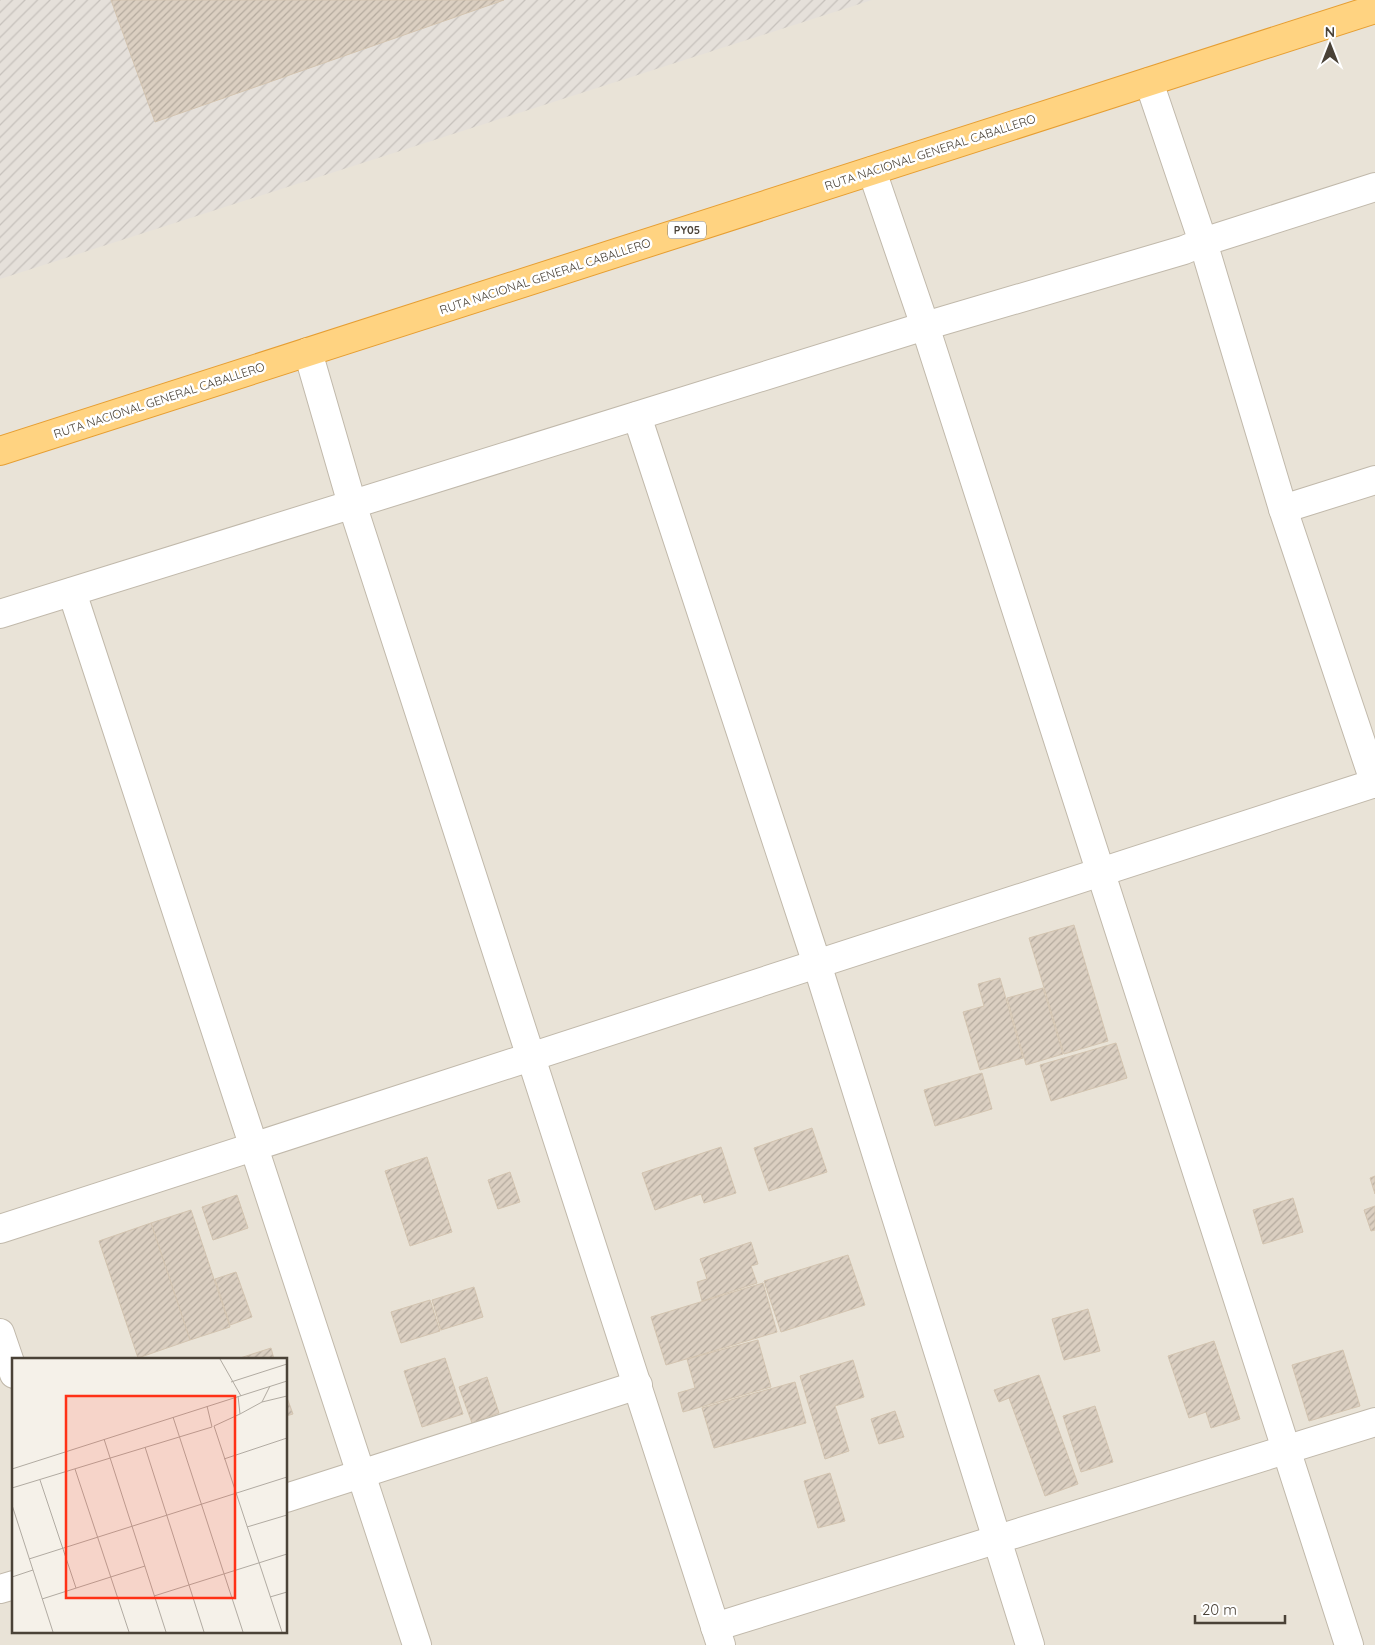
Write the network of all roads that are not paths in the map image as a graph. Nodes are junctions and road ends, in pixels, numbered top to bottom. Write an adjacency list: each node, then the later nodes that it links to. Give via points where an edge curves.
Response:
1 (1375, 9): 2 (highway, RUTA NACIONAL GENERAL CABALLERO / PY05)
2 (1149, 82): 3 (highway, RUTA NACIONAL GENERAL CABALLERO / PY05); 5 (street)
3 (872, 171): 6 (street); 7 (highway, RUTA NACIONAL GENERAL CABALLERO / PY05)
4 (1375, 187): 5 (street)
5 (1203, 242): 6 (street); 12 (street)
6 (925, 326): 8 (street); 16 (street)
7 (308, 352): 9 (highway, RUTA NACIONAL GENERAL CABALLERO / PY05); 11 (street)
8 (637, 416): 11 (street); 17 (street)
9 (0, 451)
10 (1375, 480): 12 (street)
11 (352, 504): 13 (street); 18 (street)
12 (1283, 509): 15 (street)
13 (72, 592): 14 (street); 19 (street)
14 (0, 614)
15 (1375, 783): 16 (street)
16 (1100, 872): 17 (street); 25 (street)
17 (817, 964): 18 (street); 28 (street)
18 (531, 1056): 19 (street); 23 (street)
19 (254, 1147): 20 (street); 26 (street)
20 (0, 1229)
21 (0, 1333): 22 (street)
22 (12, 1368)
23 (638, 1385): 26 (street); 31 (street)
24 (1375, 1422): 25 (street)
25 (1286, 1450): 28 (street); 34 (street)
26 (361, 1474): 27 (street); 32 (street)
27 (288, 1497)
28 (997, 1539): 31 (street); 33 (street)
29 (12, 1585): 30 (street)
30 (0, 1589)
31 (718, 1636)
32 (417, 1645)
33 (1030, 1645)
34 (1349, 1645)

